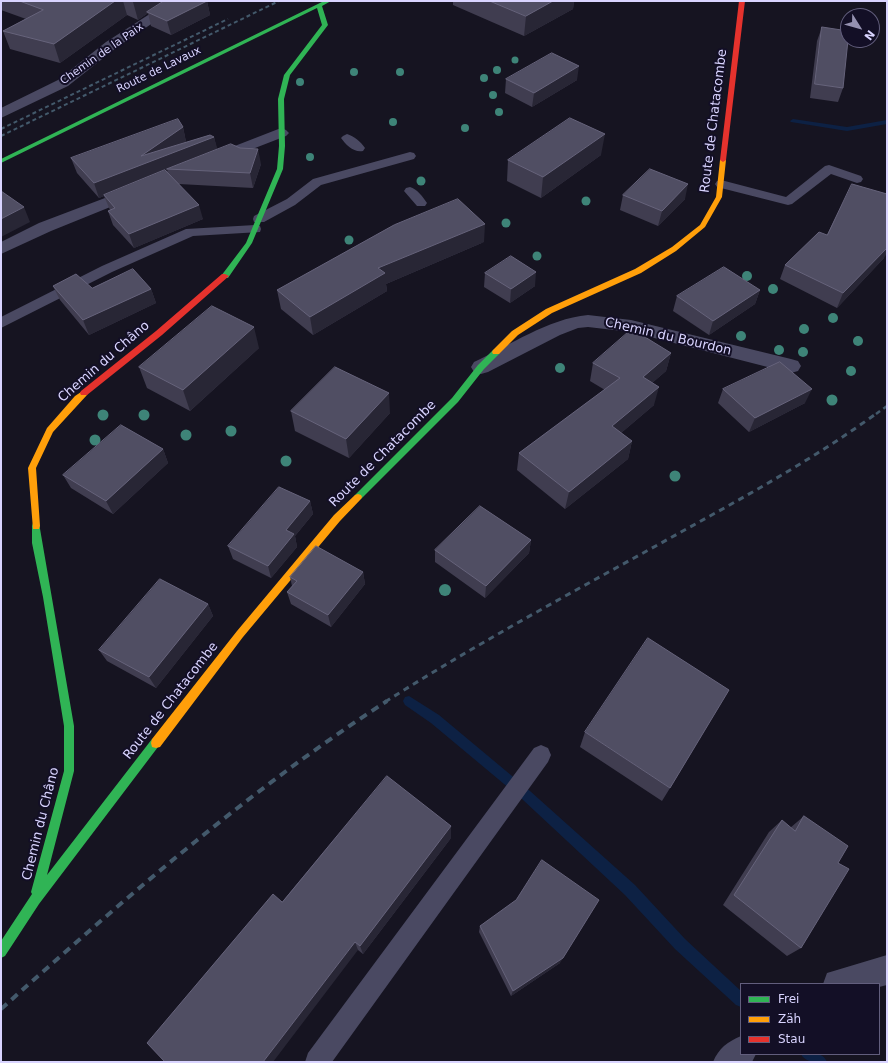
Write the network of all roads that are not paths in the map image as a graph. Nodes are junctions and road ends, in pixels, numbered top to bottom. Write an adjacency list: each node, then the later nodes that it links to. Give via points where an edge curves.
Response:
1 (180, 1): 5 (street, Chemin de la Paix, via 111,45 63,83)
2 (328, 1): 4 (street, Route de Lavaux)
3 (742, 1): 13 (street, Route de Chatacombe)
4 (319, 5): 6 (street, Chemin du Châno, via 325,25 287,75 281,99); 10 (street, Route de Lavaux)
5 (1, 114)
6 (281, 133): 11 (street); 17 (street, Chemin du Châno, via 280,169)
7 (347, 138): 8 (lane)
8 (359, 148)
9 (410, 156): 17 (lane, via 317,182)
10 (1, 161)
11 (199, 165)
12 (857, 179): 13 (lane, via 829,169 788,201)
13 (721, 184): 21 (street, Route de Chatacombe, via 719,197 703,226 674,249 638,271 549,311 515,334)
14 (149, 186): 18 (street, via 45,226)
15 (410, 191): 16 (lane)
16 (421, 203)
17 (257, 224): 19 (lane, via 191,232 107,269); 23 (street, Chemin du Châno, via 249,243 224,277 78,398 50,430 32,468 37,542 69,726 69,771)
18 (1, 249)
19 (1, 323)
20 (791, 366): 21 (street, Chemin du Bourdon, via 639,328 578,322 549,332)
21 (481, 367): 23 (street, Route de Chatacombe, via 455,400 337,518 260,610)
22 (541, 755): 28 (lane)
23 (35, 900): 24 (street, Route de Chatacombe)
24 (1, 952)
25 (887, 970): 26 (street)
26 (842, 983)
27 (740, 1053): 29 (street)
28 (317, 1062)
29 (729, 1062)

